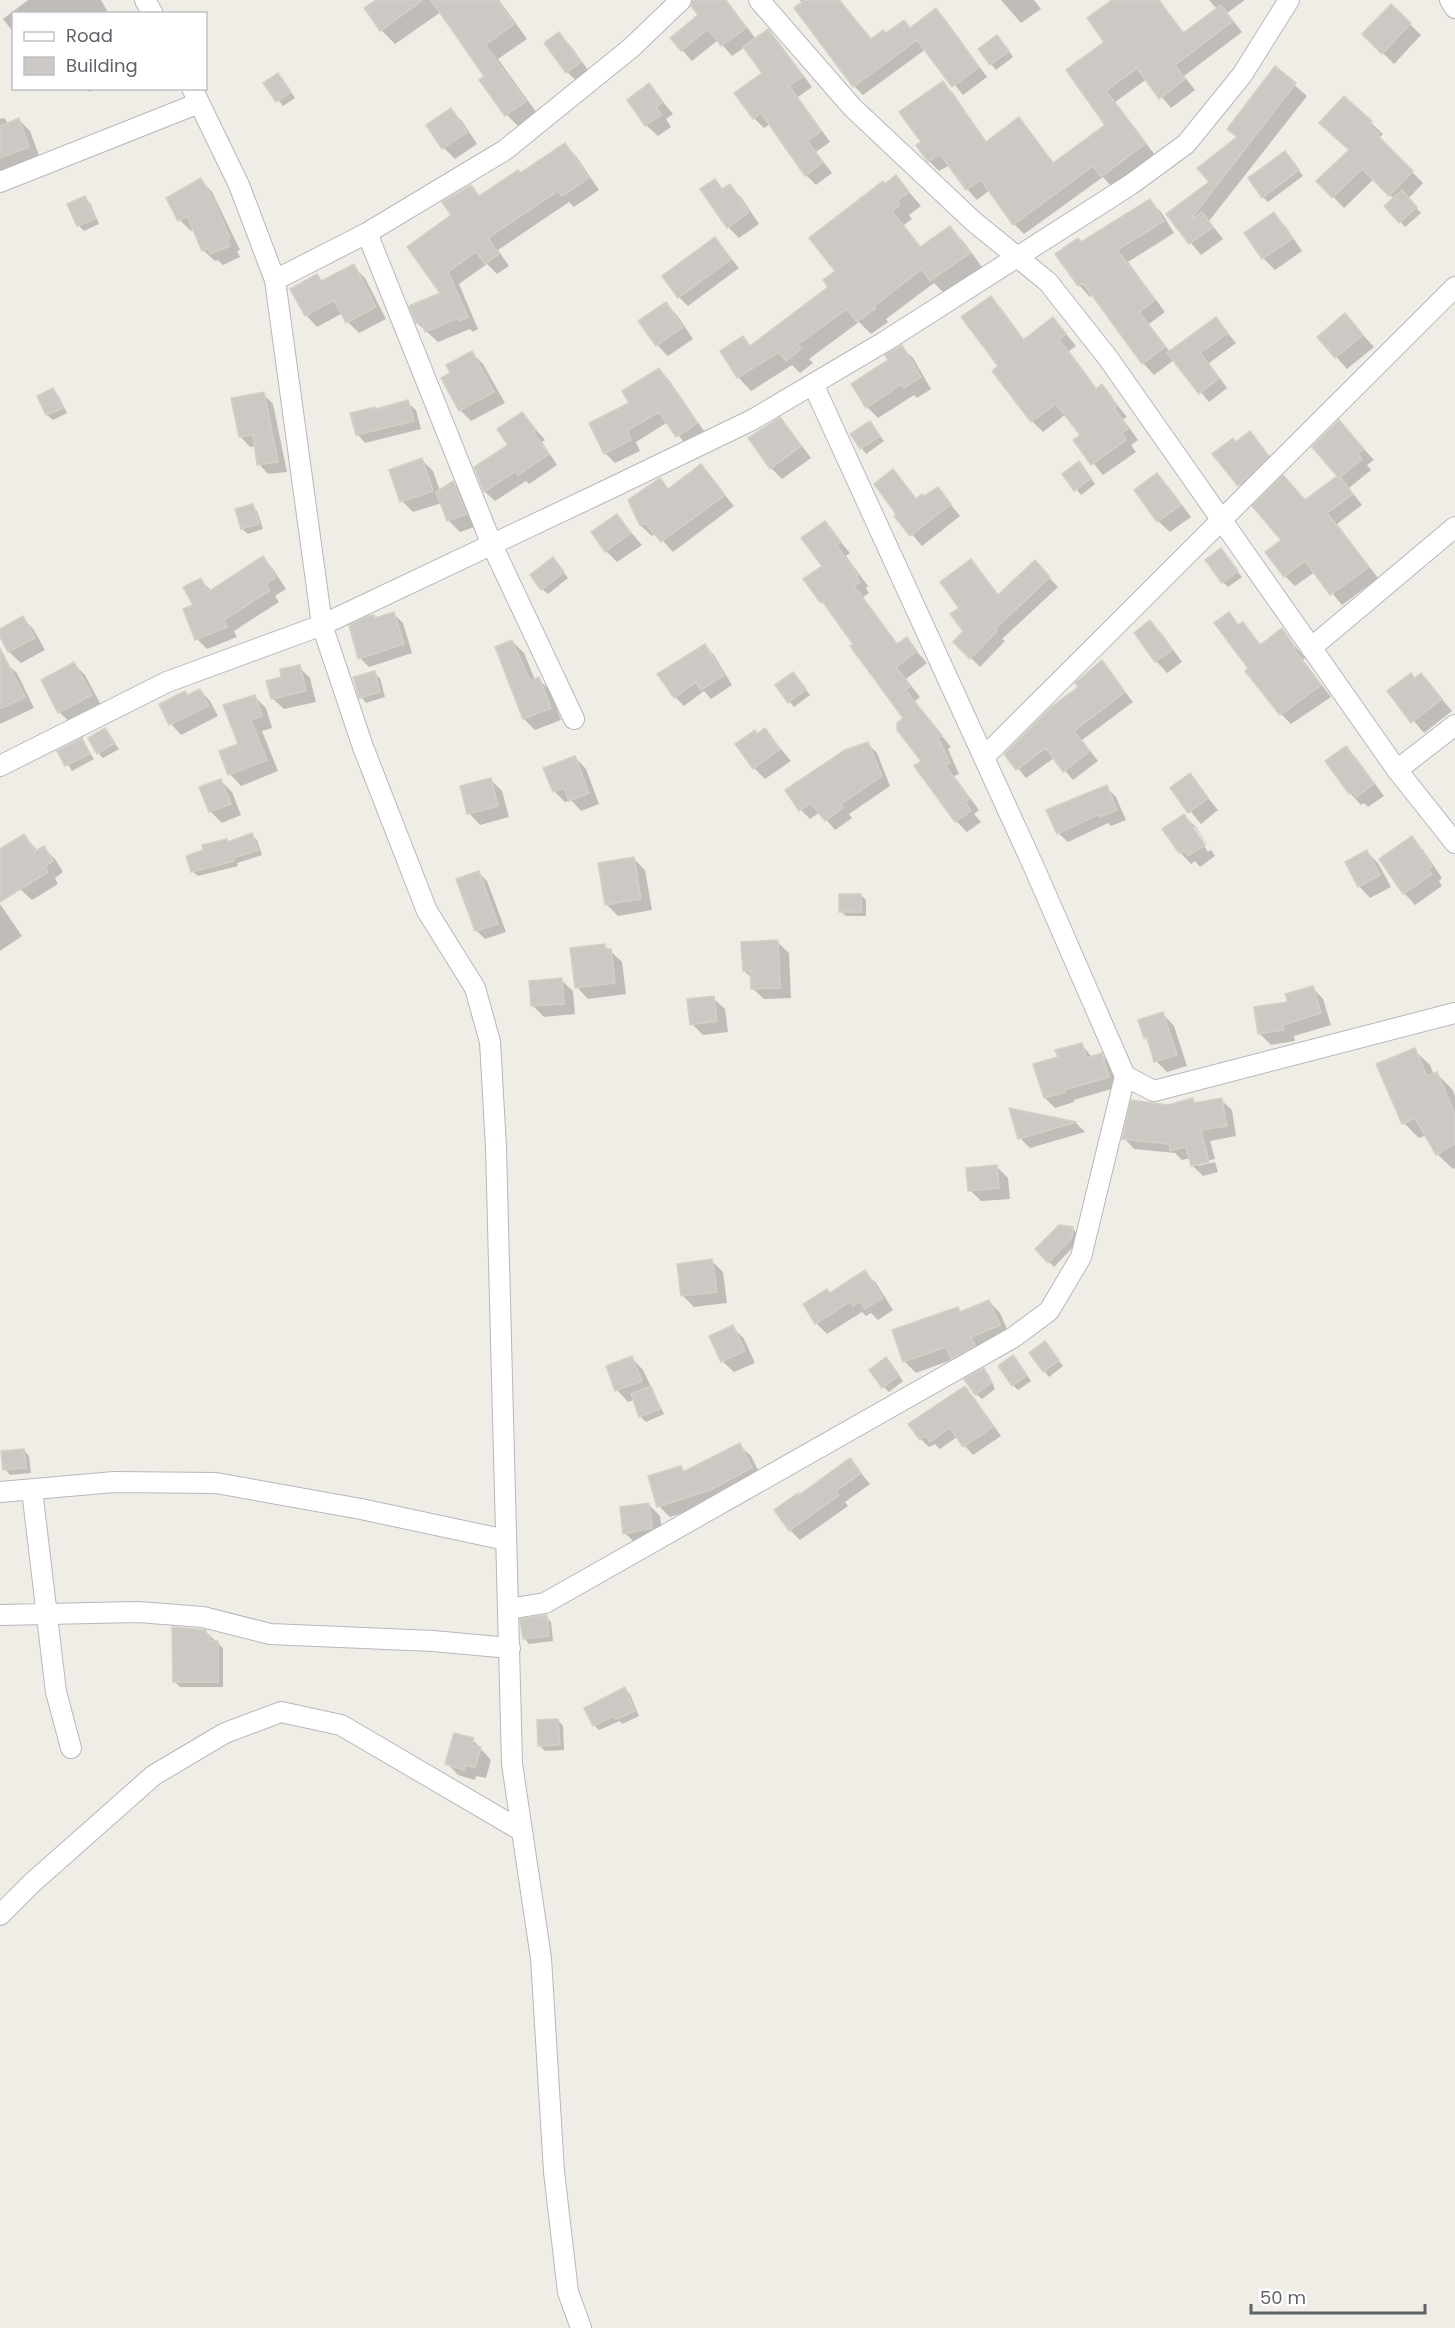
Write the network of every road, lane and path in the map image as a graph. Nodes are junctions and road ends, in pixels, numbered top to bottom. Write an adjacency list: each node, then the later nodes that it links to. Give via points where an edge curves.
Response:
1 (681, 0): 8 (street, via 631,48 505,150)
2 (759, 0): 9 (street, via 852,107 973,221)
3 (1289, 0): 9 (street, via 1242,75 1186,144 1130,185)
4 (1450, 0): 5 (street)
5 (1455, 8)
6 (195, 96): 7 (street); 10 (street, via 239,185)
7 (0, 182)
8 (367, 234): 10 (street); 15 (street)
9 (1017, 256): 12 (street); 13 (street, via 1048,282 1101,349)
10 (275, 280): 16 (street)
11 (1455, 287): 13 (street)
12 (813, 384): 15 (street, via 752,420); 20 (street)
13 (1221, 519): 17 (street); 20 (street)
14 (1455, 527): 17 (street)
15 (492, 545): 16 (street); 18 (street)
16 (322, 625): 21 (street, via 167,682); 28 (street, via 363,747 427,911 475,988 490,1042)
17 (1311, 648): 22 (street)
18 (574, 719)
19 (1455, 725): 22 (street)
20 (984, 757): 25 (street)
21 (0, 766)
22 (1397, 770): 23 (street)
23 (1455, 843)
24 (1455, 1013): 25 (street, via 1154,1091)
25 (1125, 1076): 29 (street, via 1081,1257 1049,1311 1014,1337 545,1603)
26 (32, 1490): 27 (street); 28 (street, via 114,1482 216,1483); 30 (street)
27 (0, 1492)
28 (507, 1540): 29 (street)
29 (509, 1609): 32 (street)
30 (47, 1613): 31 (street); 32 (street, via 138,1612 203,1617 270,1634); 33 (street, via 56,1692)
31 (0, 1615)
32 (510, 1648): 34 (street, via 512,1764)
33 (71, 1748)
34 (522, 1831): 35 (street, via 341,1725 281,1712 225,1733 154,1775); 36 (street, via 541,1958 554,2172 566,2281)
35 (0, 1915)
36 (582, 2328)

